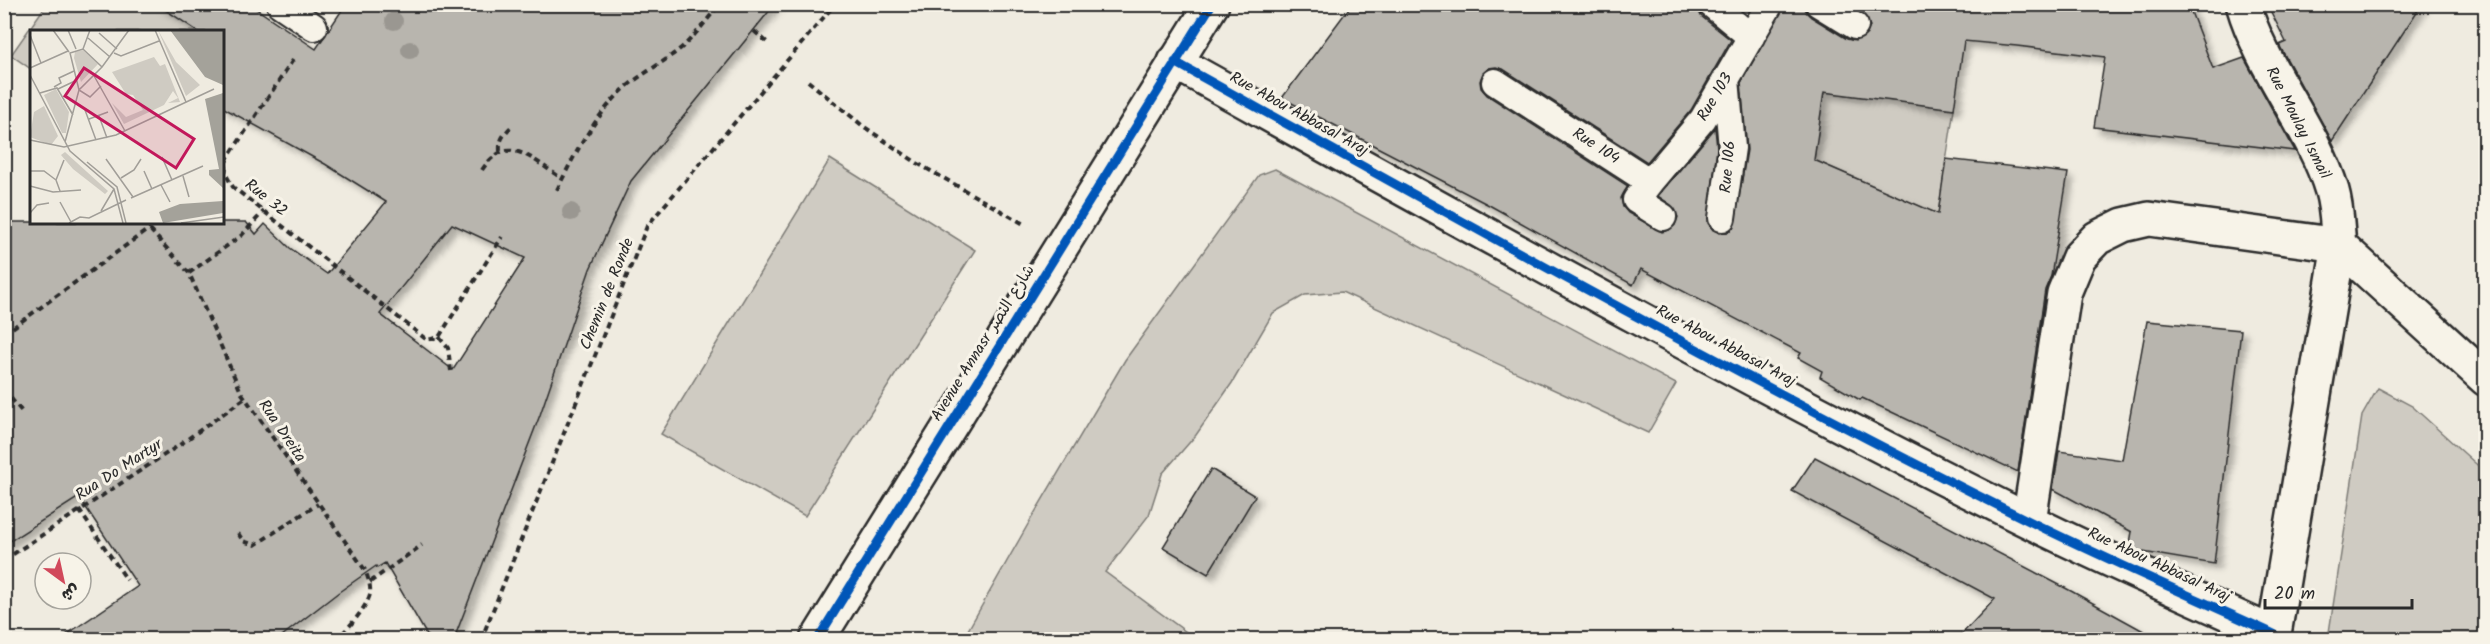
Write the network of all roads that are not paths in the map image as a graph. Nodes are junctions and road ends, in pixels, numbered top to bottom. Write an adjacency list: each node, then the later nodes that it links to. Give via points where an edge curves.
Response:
1 (280, 4): 8 (lane)
2 (1212, 4): 10 (street, Avenue Annasr شارع النصر)
3 (1711, 4): 9 (lane)
4 (1770, 4): 9 (lane, Rue 103)
5 (1819, 4): 7 (lane)
6 (2243, 4): 16 (street, Rue Moulay Ismail, via 2248,23 2284,96 2317,154 2332,192)
7 (1855, 26)
8 (314, 27)
9 (1751, 37): 11 (lane, Rue 103)
10 (1175, 62): 18 (street, Rue Abou Abbasal Araj, via 1710,355); 20 (street, Avenue Annasr شارع النصر)
11 (1726, 79): 13 (lane, Rue 103, via 1703,119); 15 (lane, Rue 106, via 1732,148)
12 (1495, 82): 13 (lane, Rue 104)
13 (1650, 182): 14 (lane, via 1636,200)
14 (1663, 217)
15 (1722, 218)
16 (2339, 245): 17 (street); 18 (street, via 2149,219 2123,225 2097,238 2079,257 2064,293); 19 (street, Rue Moulay Ismail)
17 (2482, 365)
18 (2029, 521): 19 (street, Rue Abou Abbasal Araj)
19 (2273, 637)
20 (817, 639)

